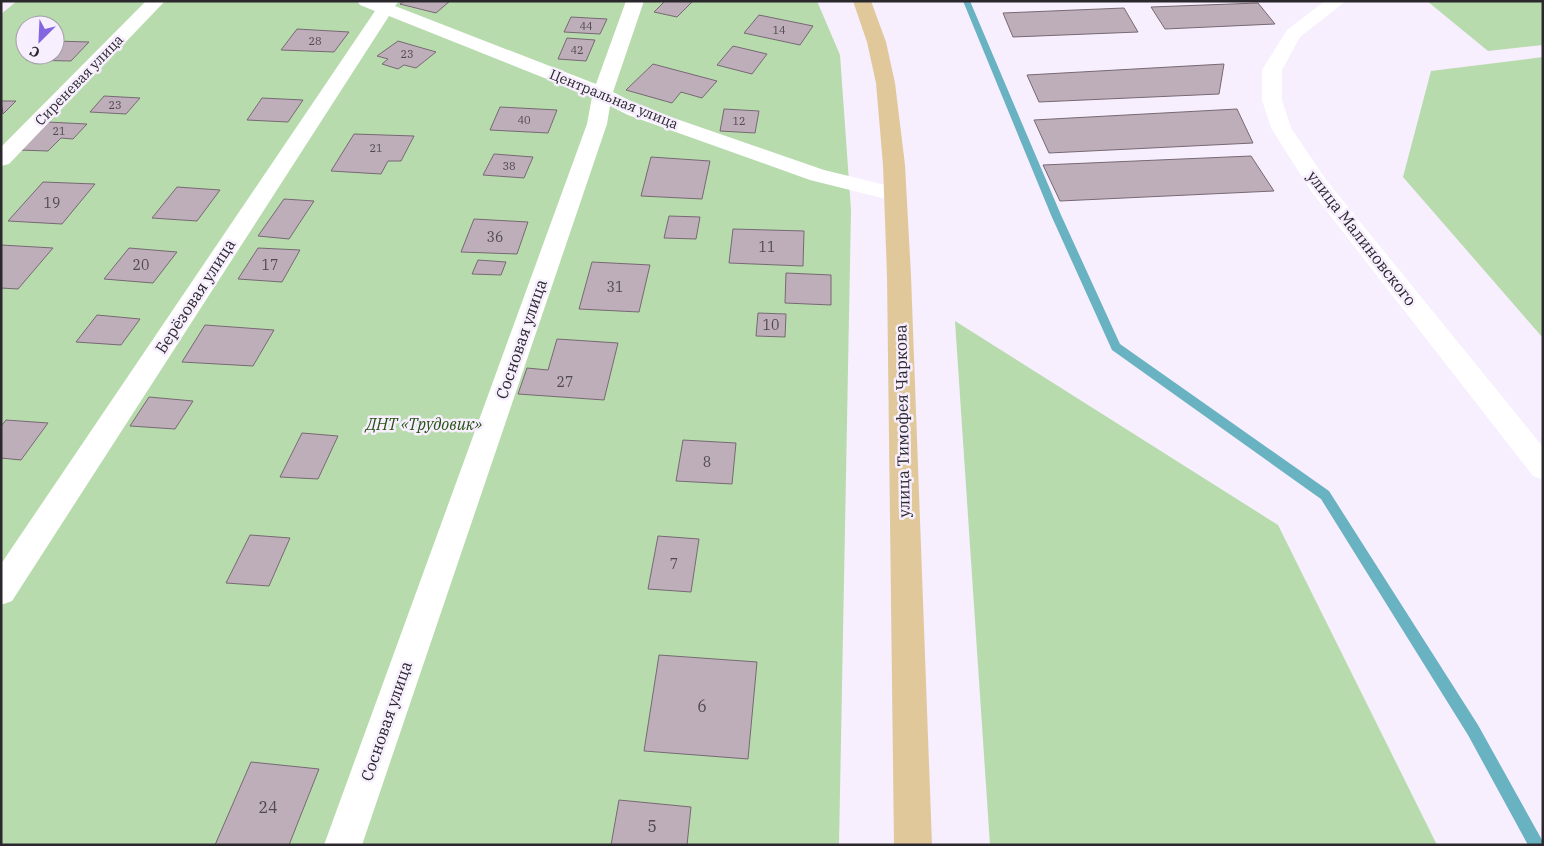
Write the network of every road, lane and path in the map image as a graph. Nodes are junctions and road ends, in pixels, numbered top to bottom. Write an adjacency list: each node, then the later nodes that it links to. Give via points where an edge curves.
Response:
1 (156, 1): 7 (street, Сиреневая улица)
2 (635, 1): 6 (street, Сосновая улица)
3 (862, 1): 8 (main road, улица Тимофея Чаркова, via 880,54 888,98)
4 (1337, 1): 9 (street, улица Малиновского, via 1293,34 1272,70 1272,100 1282,128 1319,186)
5 (380, 4): 6 (street, Центральная улица); 10 (street, Берёзовая улица)
6 (602, 95): 8 (street, Центральная улица, via 635,111 818,175); 11 (street, Сосновая улица, via 597,124)
7 (1, 159)
8 (894, 194): 12 (main road, улица Тимофея Чаркова, via 899,276)
9 (1543, 468)
10 (1, 591)
11 (343, 845)
12 (912, 845)

